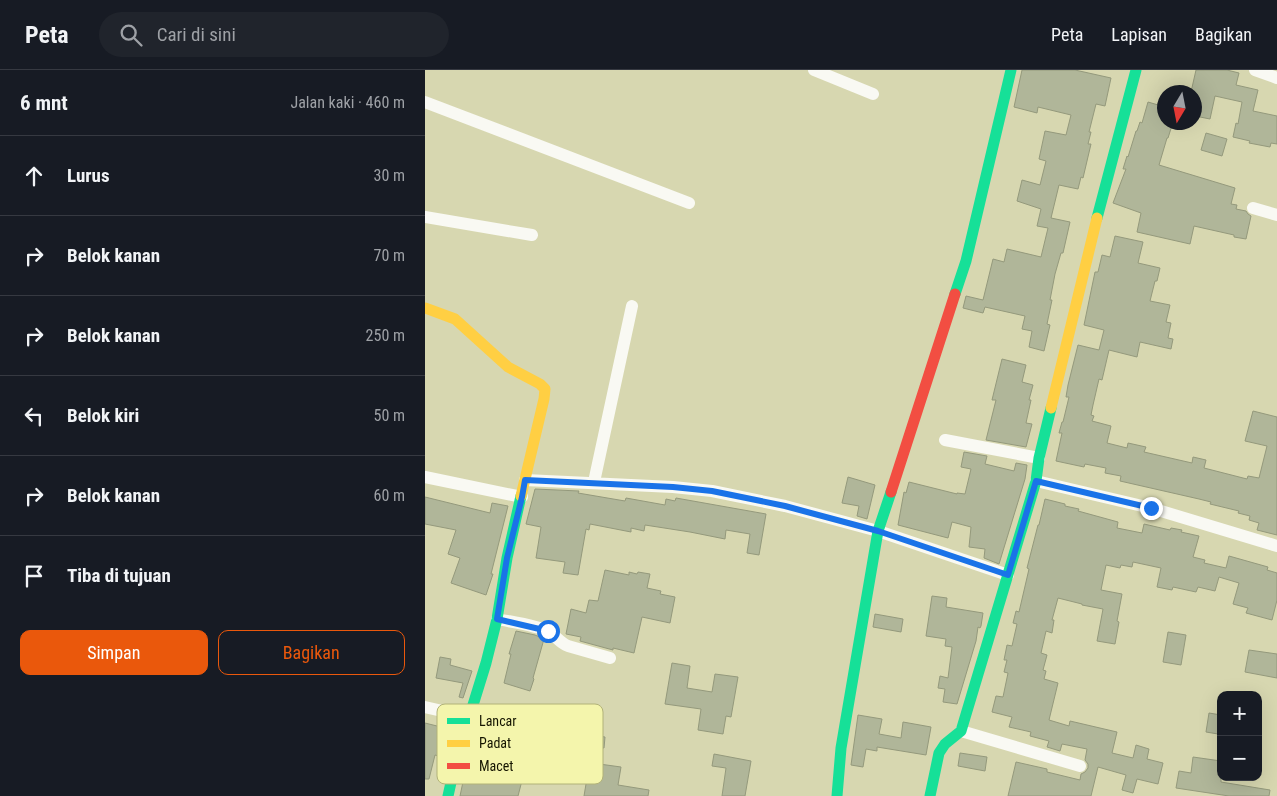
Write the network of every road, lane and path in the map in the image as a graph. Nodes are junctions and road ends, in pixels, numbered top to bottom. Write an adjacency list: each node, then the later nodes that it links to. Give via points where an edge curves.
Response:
1 (814, 70): 6 (street)
2 (1011, 70): 22 (street, via 966,261)
3 (1136, 70): 16 (street)
4 (1255, 70): 5 (street)
5 (1277, 78)
6 (873, 94)
7 (425, 102): 8 (street)
8 (689, 203)
9 (1253, 208): 10 (street)
10 (1277, 215)
11 (425, 217): 12 (street)
12 (532, 235)
13 (631, 306): 20 (street)
14 (425, 308): 18 (street, via 455,319 508,367 543,387 545,393)
15 (945, 440): 16 (street)
16 (1039, 458): 19 (street)
17 (425, 477): 21 (street)
18 (525, 480): 20 (street); 21 (street)
19 (1036, 481): 23 (street, via 1151,508); 24 (street)
20 (594, 482): 22 (street, via 712,491 785,506)
21 (522, 497): 25 (street)
22 (878, 531): 24 (street); 30 (street, via 841,748)
23 (1277, 546)
24 (1008, 575): 28 (street)
25 (497, 619): 26 (street, via 548,631 562,644); 27 (street)
26 (610, 658)
27 (473, 704)
28 (961, 731): 29 (street); 31 (street, via 939,753)
29 (1080, 766)
30 (837, 796)
31 (931, 796)

